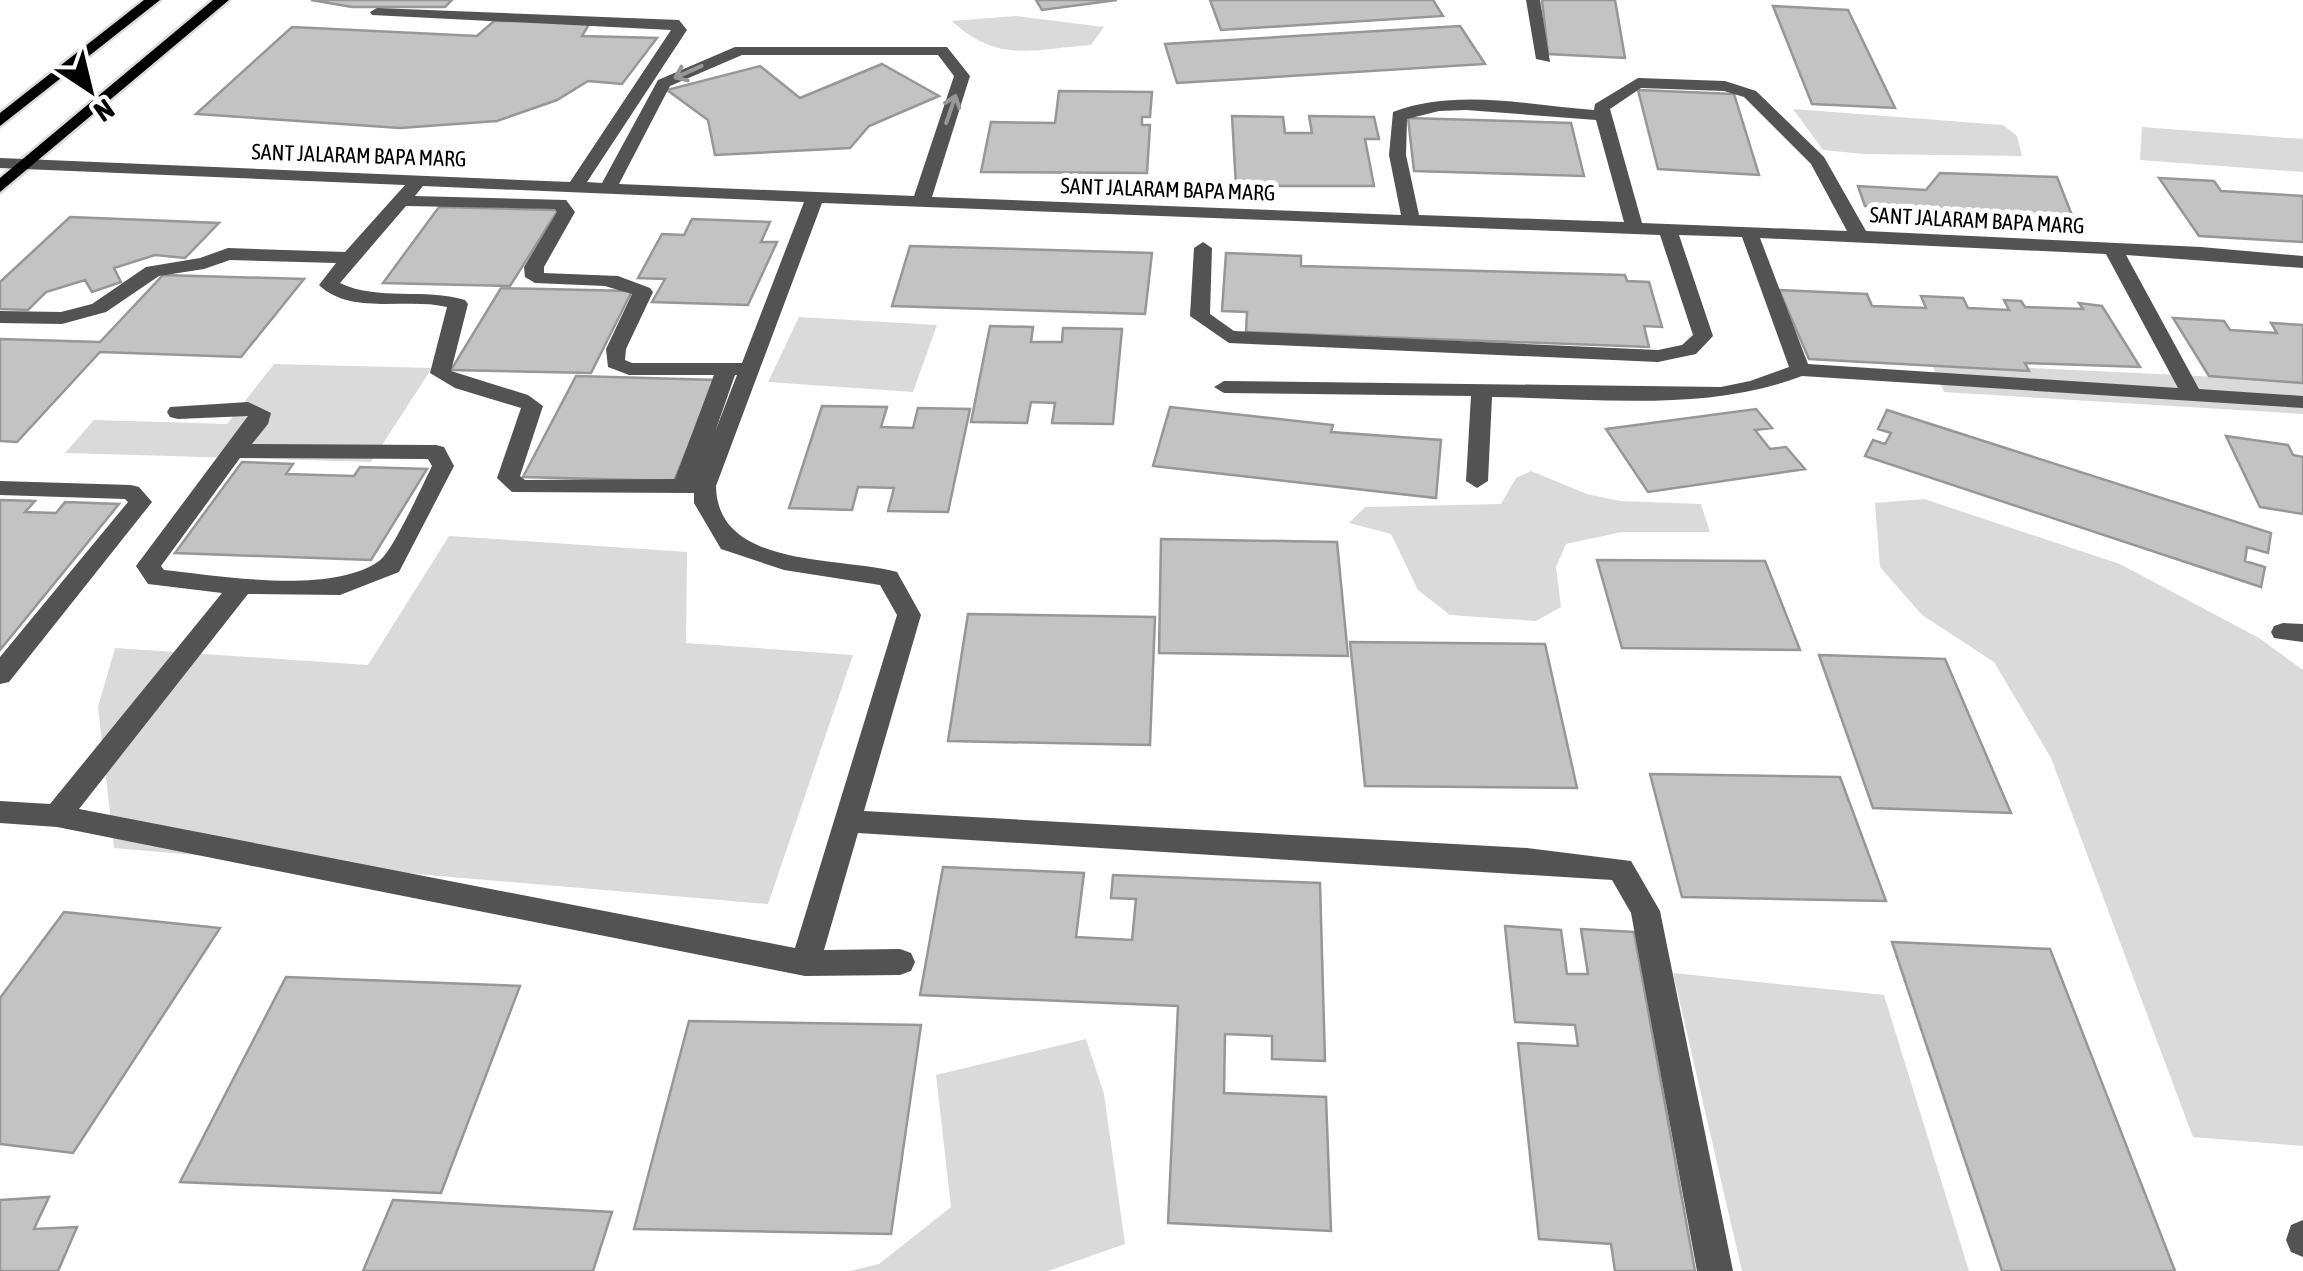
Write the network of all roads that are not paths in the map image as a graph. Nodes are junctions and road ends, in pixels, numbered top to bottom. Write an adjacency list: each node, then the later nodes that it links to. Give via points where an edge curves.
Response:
1 (152, 0): 7 (main road)
2 (222, 0): 9 (main road)
3 (1534, 0): 5 (street)
4 (377, 12): 12 (street, via 674,23 680,30)
5 (1544, 59)
6 (1604, 116): 17 (street, via 1443,105 1410,109 1396,128); 18 (street); 21 (street, via 1603,102 1638,83 1725,86 1750,94 1818,162)
7 (0, 121)
8 (0, 163): 9 (street, SANT JALARAM BAPA MARG)
9 (30, 164): 10 (street, SANT JALARAM BAPA MARG); 11 (main road)
10 (419, 180): 12 (street, SANT JALARAM BAPA MARG); 15 (street)
11 (0, 187)
12 (574, 187): 13 (street, SANT JALARAM BAPA MARG)
13 (608, 188): 14 (street, SANT JALARAM BAPA MARG); 16 (street, one-way to 13, via 962,76 942,50 740,50 664,84)
14 (815, 197): 16 (street, SANT JALARAM BAPA MARG); 27 (street)
15 (400, 201): 24 (street); 27 (street, via 560,204 566,212 534,267 535,277 626,281 643,292 615,364)
16 (921, 202): 17 (street, SANT JALARAM BAPA MARG)
17 (1410, 219): 18 (street, SANT JALARAM BAPA MARG)
18 (1636, 229): 19 (street, SANT JALARAM BAPA MARG)
19 (1668, 230): 20 (street, SANT JALARAM BAPA MARG); 22 (street, via 1703,336 1690,350 1658,356 1230,337 1200,316)
20 (1749, 232): 21 (street, SANT JALARAM BAPA MARG); 28 (street)
21 (1860, 237): 23 (street, SANT JALARAM BAPA MARG)
22 (1203, 248)
23 (2113, 248): 25 (street, SANT JALARAM BAPA MARG); 31 (street)
24 (350, 258): 26 (street, via 228,254 154,272 81,313); 36 (street, via 328,284 343,294 439,296 458,304 440,374 514,394 532,406 508,478 520,487)
25 (2303, 262)
26 (0, 317)
27 (739, 369): 36 (street)
28 (1800, 370): 30 (street, via 1721,393); 31 (street)
29 (1224, 387): 30 (street)
30 (1482, 390): 35 (street)
31 (2192, 395): 32 (street)
32 (2303, 402)
33 (178, 412): 34 (street, via 260,414)
34 (234, 451): 38 (street, via 148,566 157,578); 38 (street, via 436,452 443,466 391,566 340,587)
35 (1477, 482)
36 (695, 486): 42 (street, via 729,543 784,562 888,578 909,615)
37 (0, 488): 39 (street, via 130,492 141,502)
38 (241, 586): 41 (street)
39 (0, 675)
40 (0, 812): 41 (street)
41 (58, 816): 43 (street)
42 (848, 822): 43 (street); 45 (street, via 1621,869 1645,911)
43 (804, 962): 44 (street)
44 (900, 962)
45 (1715, 1271)

